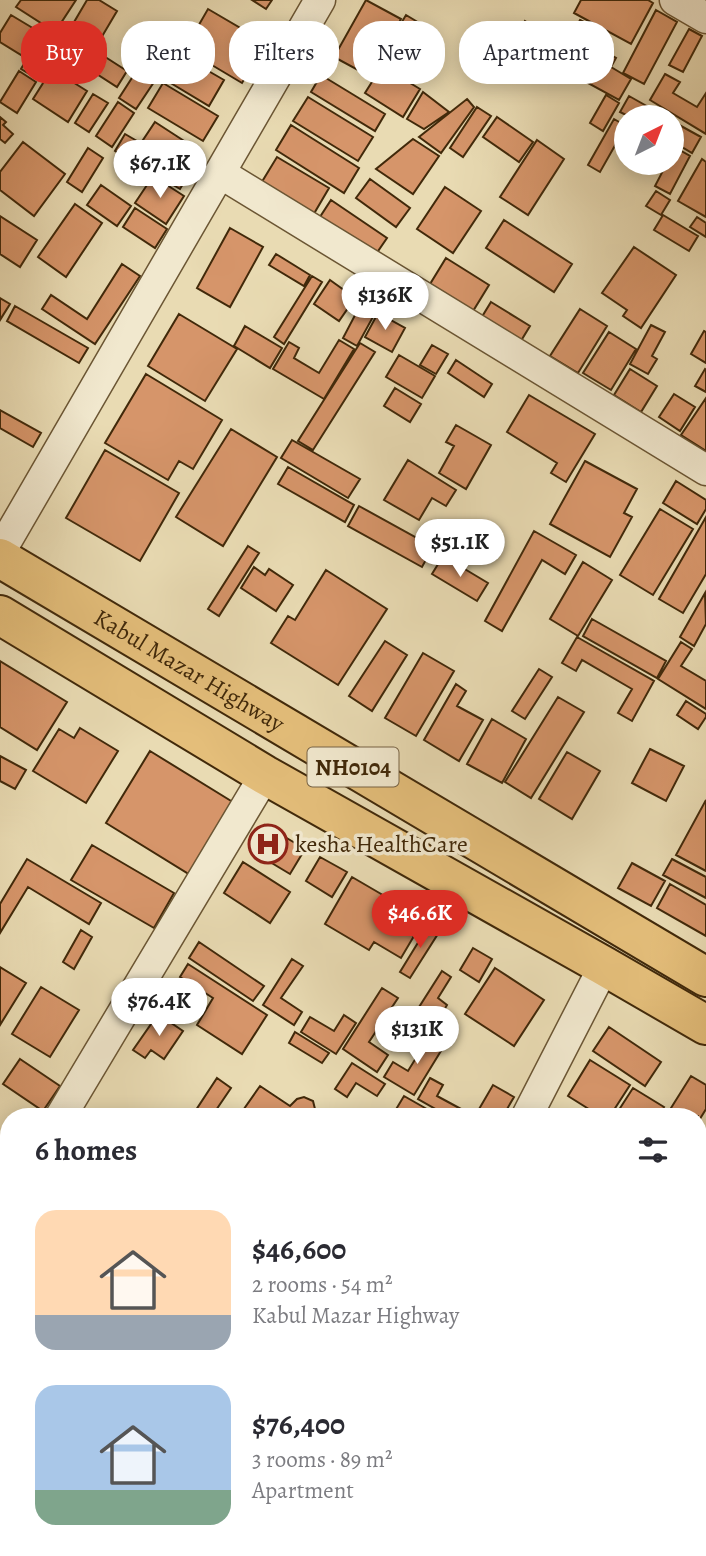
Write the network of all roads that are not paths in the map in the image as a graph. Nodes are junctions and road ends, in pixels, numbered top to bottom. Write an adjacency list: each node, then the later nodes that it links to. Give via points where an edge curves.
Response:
1 (320, 0): 4 (street)
2 (675, 0): 3 (street)
3 (706, 18)
4 (220, 173): 5 (street); 6 (street)
5 (706, 470)
6 (0, 552)
7 (0, 558): 11 (highway, Kabul Mazar Highway / NH0104)
8 (0, 615): 9 (highway, Kabul Mazar Highway / NH0104)
9 (265, 775): 10 (highway, Kabul Mazar Highway / NH0104); 13 (street)
10 (604, 966): 12 (highway, Kabul Mazar Highway / NH0104); 14 (street)
11 (705, 973)
12 (706, 1025)
13 (66, 1108)
14 (531, 1108)

